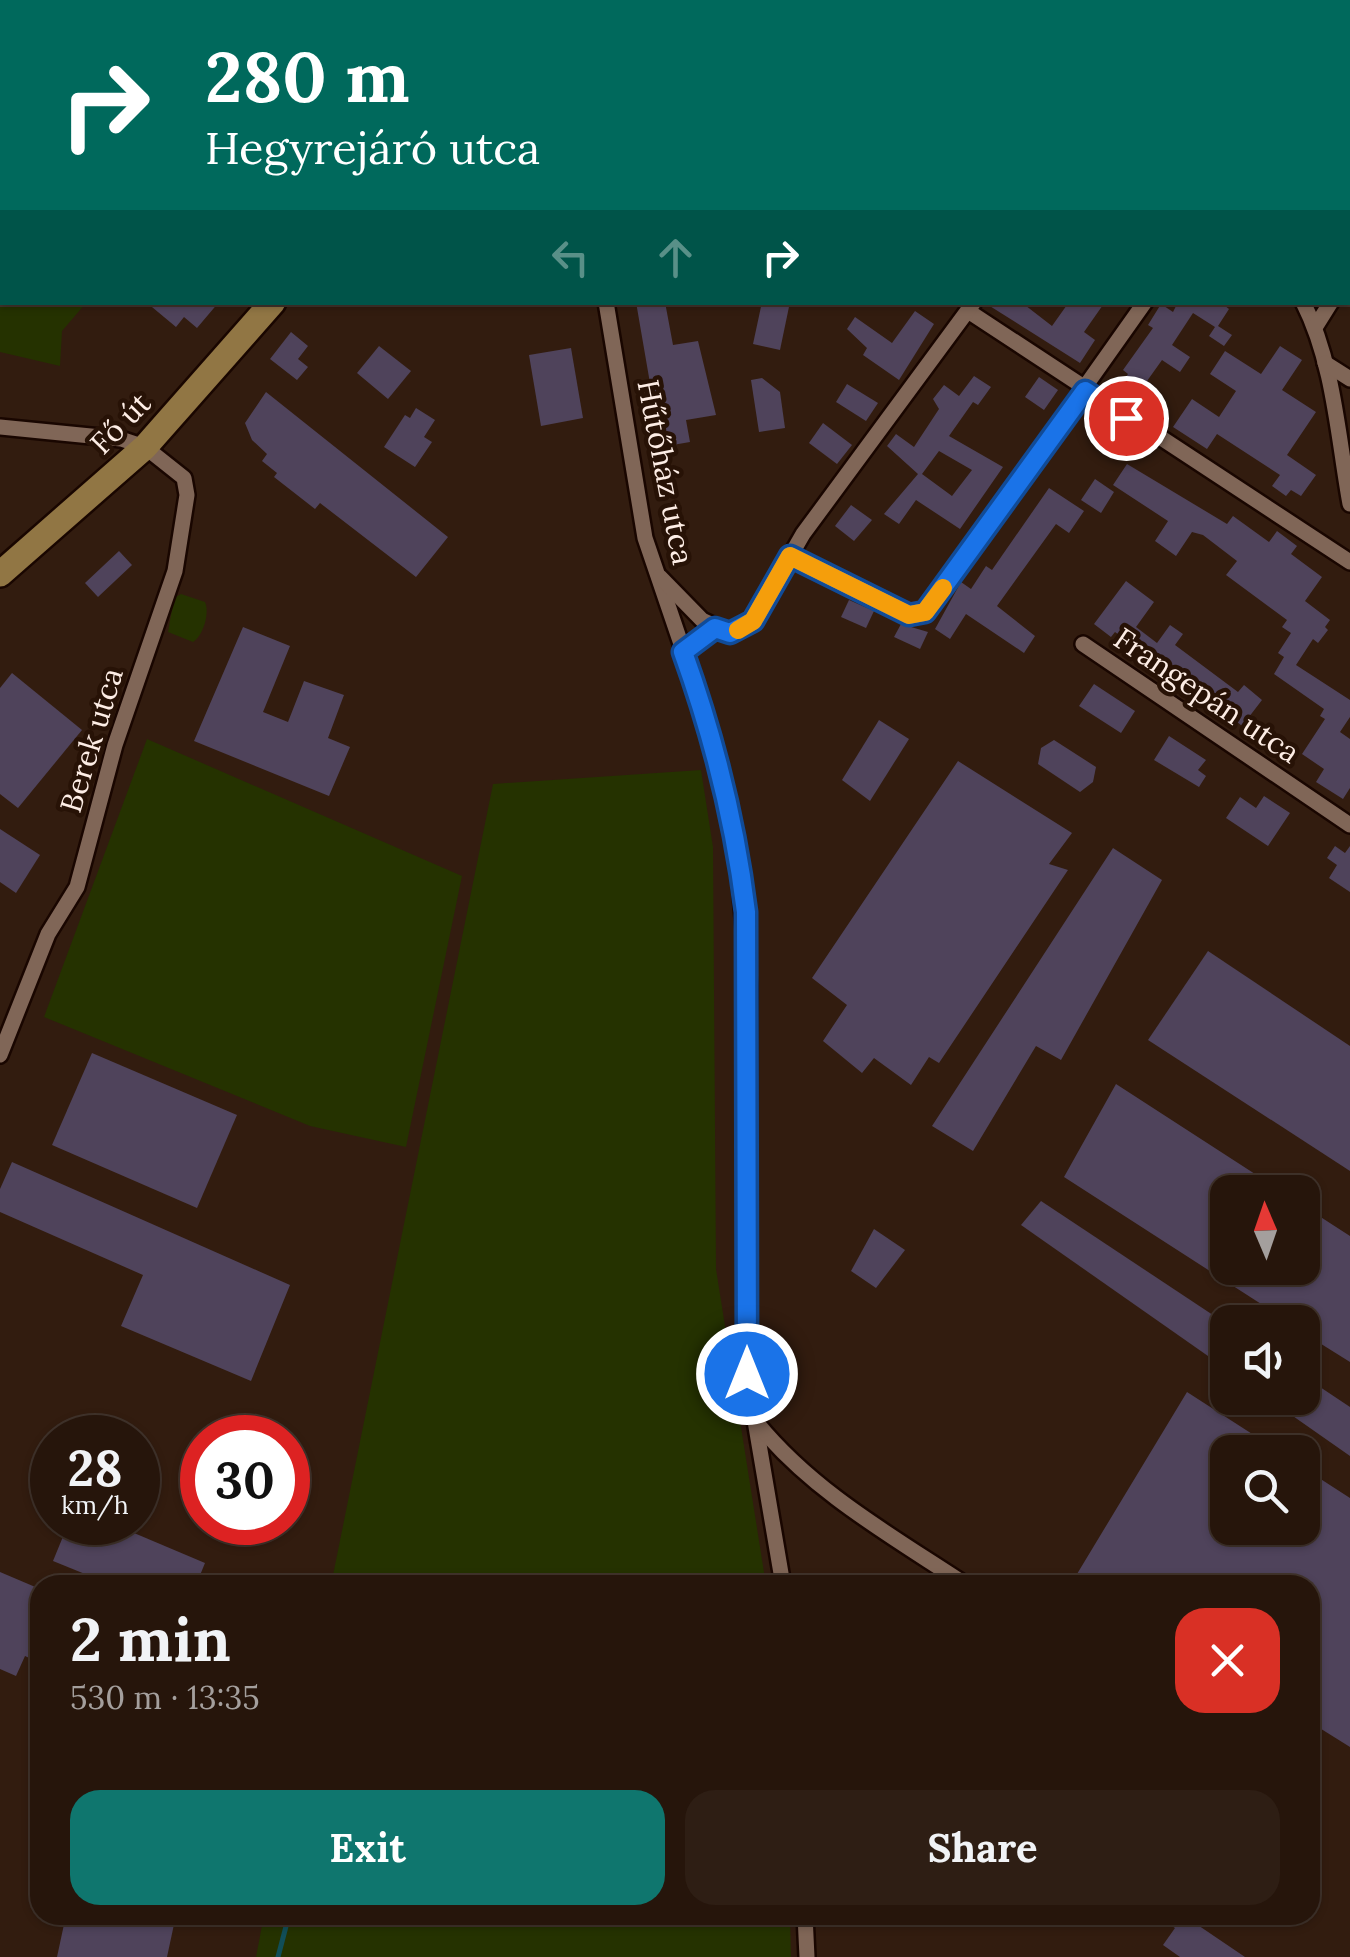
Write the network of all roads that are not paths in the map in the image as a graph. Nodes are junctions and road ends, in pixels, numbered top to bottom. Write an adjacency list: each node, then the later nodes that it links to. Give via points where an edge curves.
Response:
1 (270, 305): 12 (main road, Fő út)
2 (606, 305): 17 (street, Hűtőház utca)
3 (1143, 305): 10 (street)
4 (1306, 305): 7 (street)
5 (1329, 305): 7 (street)
6 (971, 307): 10 (street); 14 (street)
7 (1316, 326): 8 (street)
8 (1325, 363): 9 (street); 13 (street)
9 (1350, 379)
10 (1085, 391): 14 (street, via 925,612 909,615); 15 (street)
11 (0, 428): 12 (street)
12 (146, 446): 16 (main road, Fő út); 22 (street, Berek utca, via 184,478 175,571 114,749 77,887 48,934)
13 (1350, 504)
14 (790, 556): 18 (street, via 753,621 730,633)
15 (1350, 562)
16 (0, 574)
17 (657, 575): 18 (street); 20 (street, Hűtőház utca)
18 (715, 628): 20 (street)
19 (1083, 644): 21 (street, Frangepán utca)
20 (683, 652): 23 (street, Hűtőház utca, via 715,747 746,912 747,1374)
21 (1350, 825)
22 (0, 1055)
23 (754, 1420): 24 (street, Hűtőház utca); 25 (street, via 787,1460)
24 (781, 1575)
25 (951, 1575)
26 (805, 1925): 27 (street)
27 (807, 1957)

